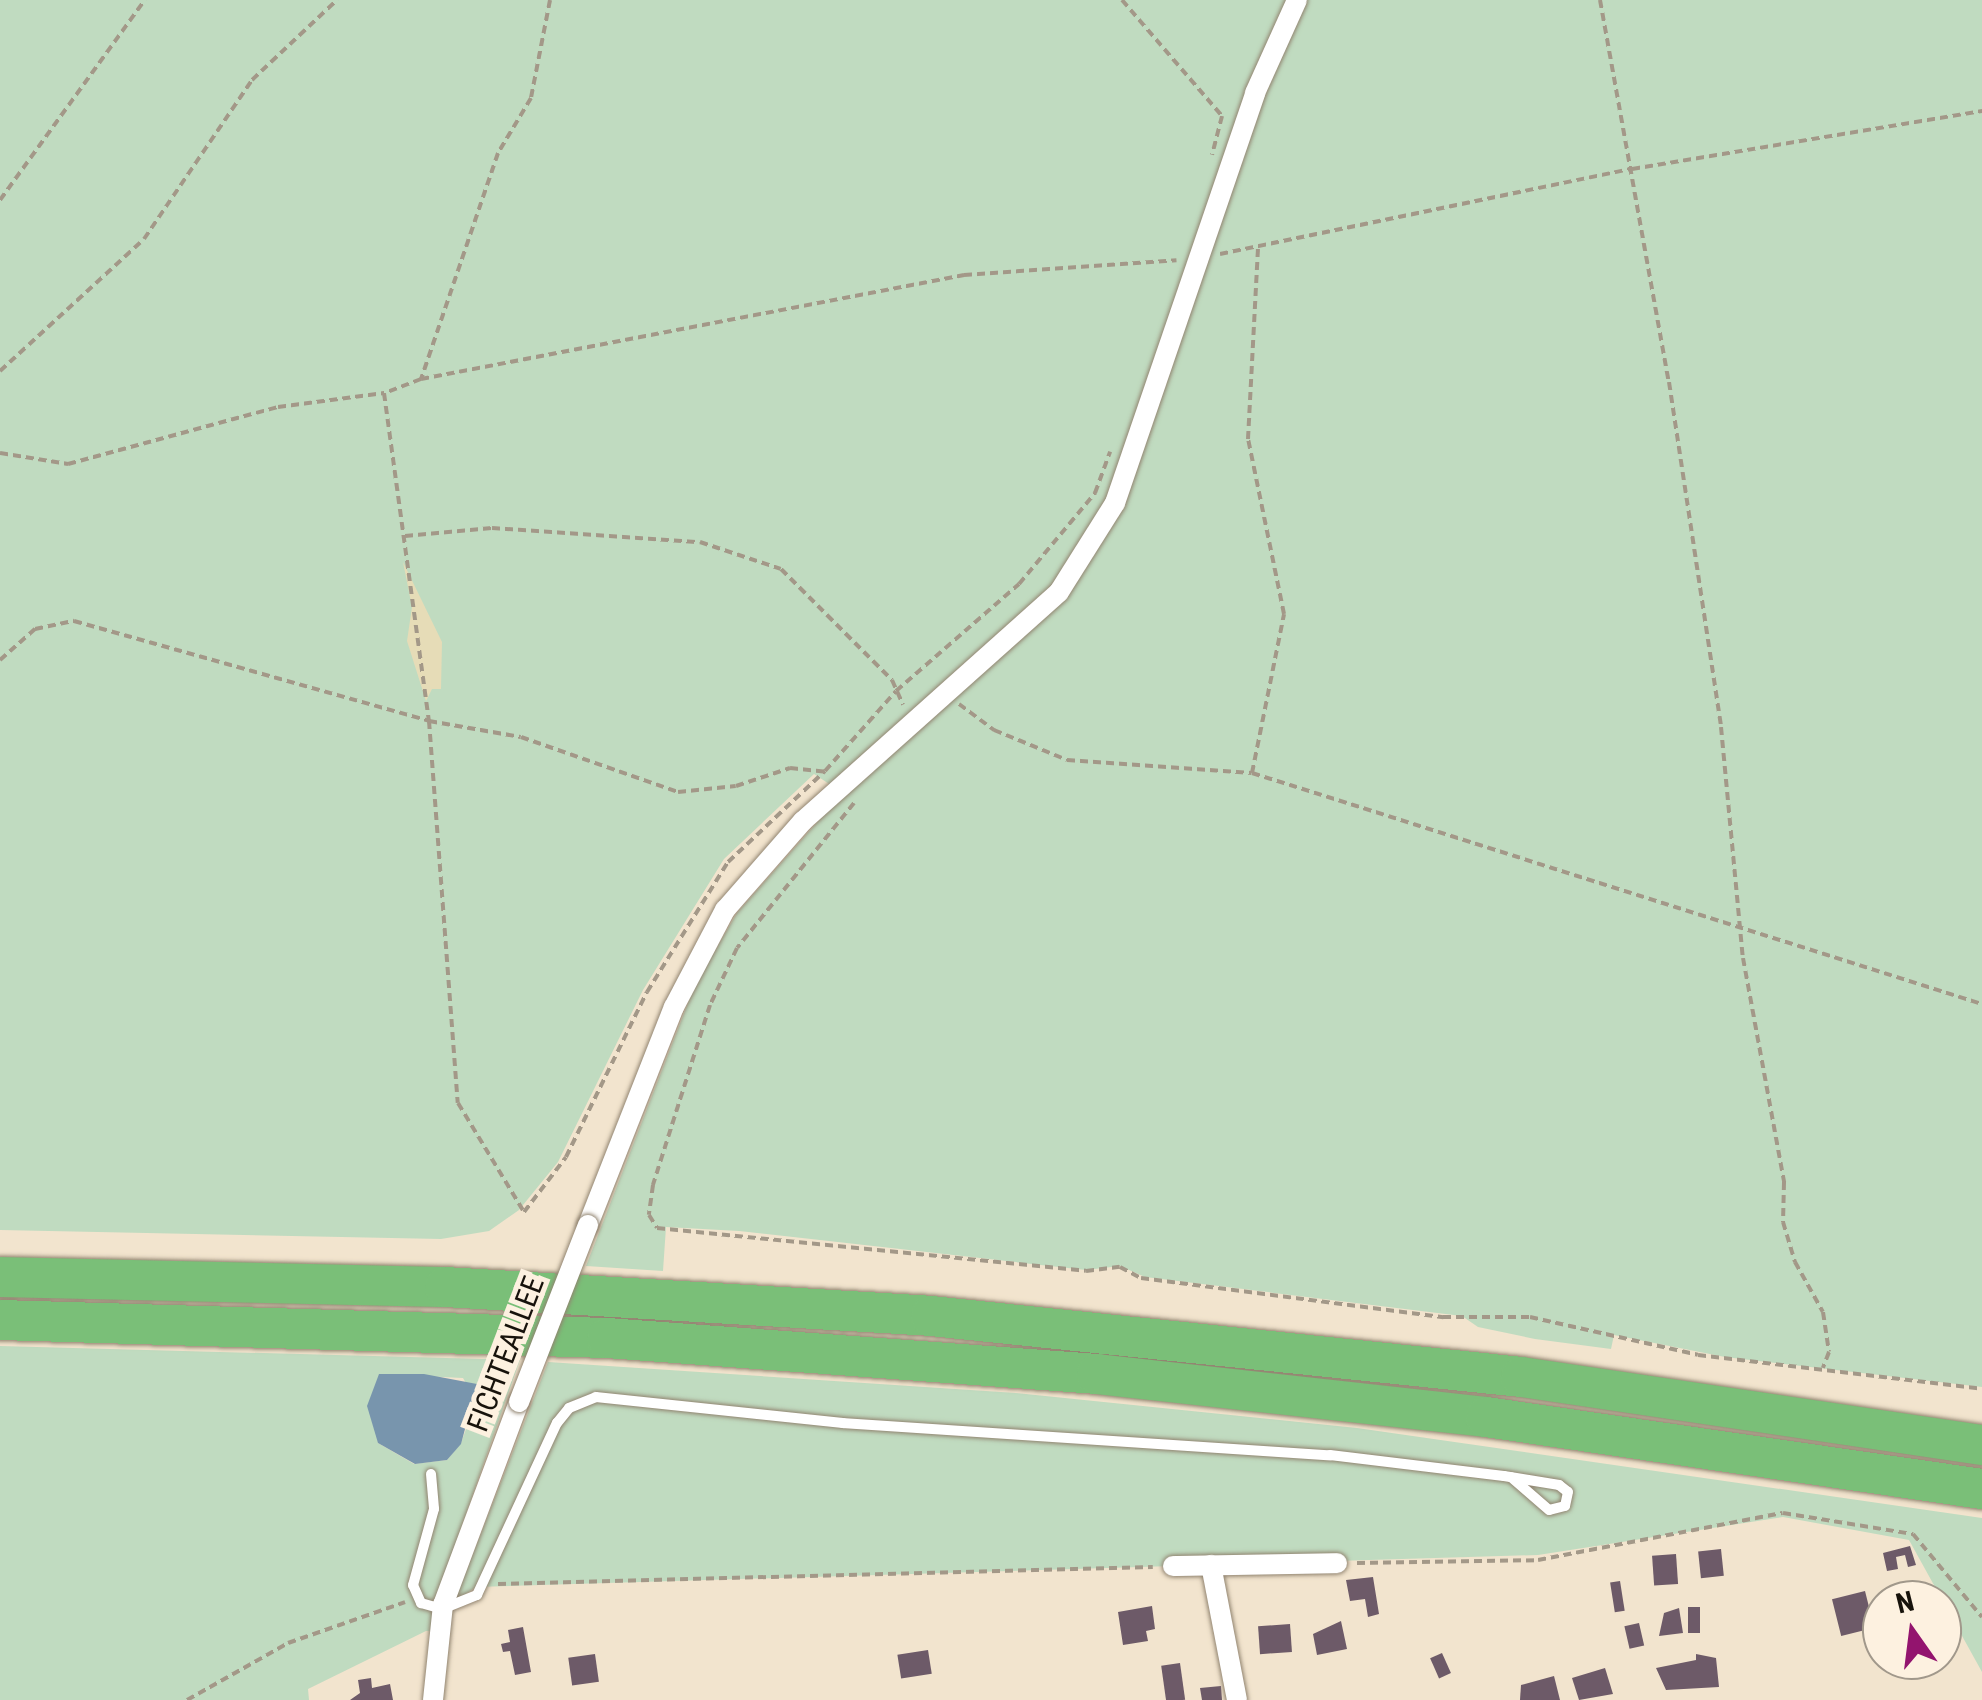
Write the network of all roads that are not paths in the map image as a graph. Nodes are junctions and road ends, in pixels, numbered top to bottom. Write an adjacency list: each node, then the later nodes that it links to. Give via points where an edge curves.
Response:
1 (1297, 0): 11 (street, FICHTEALLEE, bridge, via 1255,94 1115,504 1058,592 844,783 774,850 725,910 662,1036)
2 (0, 1277): 4 (highway, via 480,1288 930,1316 1521,1377)
3 (0, 1320): 7 (highway, via 588,1337 1097,1374 1486,1417)
4 (1982, 1445)
5 (432, 1474): 11 (lane, via 434,1509 413,1585 417,1599)
6 (1512, 1478): 6 (lane, via 1564,1487 1565,1506 1549,1510); 11 (lane, via 1242,1447 843,1422 596,1396 569,1408 557,1424 483,1584 468,1603)
7 (1982, 1489)
8 (1337, 1563): 9 (street)
9 (1211, 1565): 10 (street); 13 (street)
10 (1173, 1566)
11 (442, 1609): 12 (street, FICHTEALLEE)
12 (433, 1700)
13 (1237, 1700)

